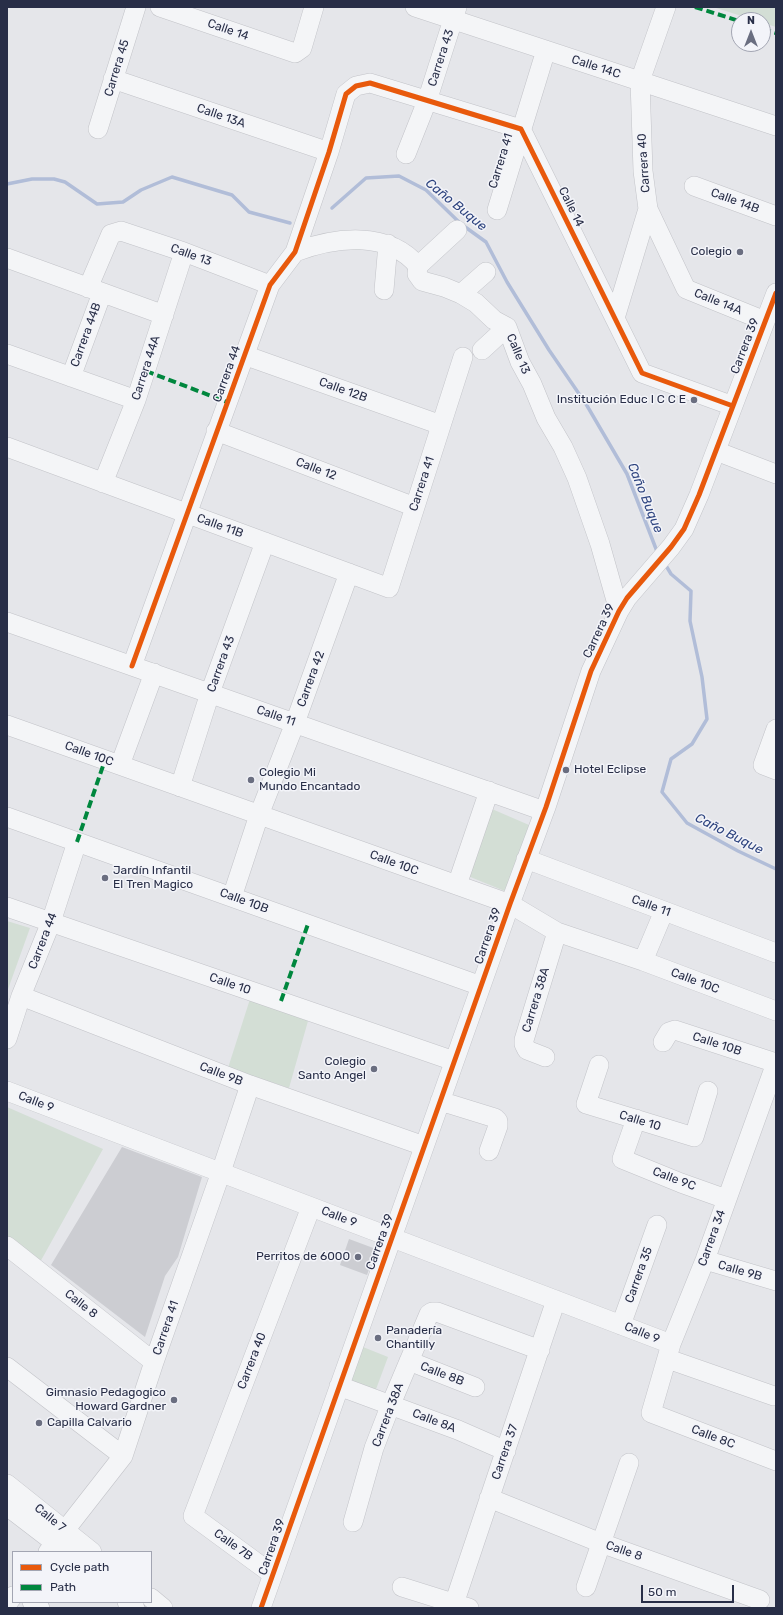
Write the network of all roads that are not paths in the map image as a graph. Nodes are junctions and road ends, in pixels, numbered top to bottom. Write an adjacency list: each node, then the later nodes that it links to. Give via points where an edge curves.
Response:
1 (136, 7): 8 (street, Carrera 45)
2 (160, 7): 3 (street, Calle 14, via 295,53 302,48)
3 (314, 7)
4 (415, 7): 6 (street, Calle 14C)
5 (666, 7): 9 (street, Carrera 40)
6 (455, 13): 7 (street, Calle 14C); 10 (street, Carrera 43)
7 (546, 50): 9 (street, Calle 14C); 13 (street, Carrera 41)
8 (113, 79): 12 (street, Carrera 45); 14 (street, Calle 13A)
9 (640, 81): 11 (street, Calle 14C); 17 (street, Carrera 40, via 643,171)
10 (427, 100): 13 (street); 14 (street, Carrera 44, via 370,83 356,86 346,94); 15 (street, Carrera 43)
11 (776, 126)
12 (98, 129)
13 (521, 129): 18 (street, Carrera 41); 35 (street, Calle 14)
14 (329, 152): 24 (street, Carrera 44)
15 (406, 154)
16 (694, 186): 19 (street, Calle 14B)
17 (648, 209): 34 (street, Calle 14A, via 686,289); 35 (street, Carrera 40)
18 (496, 210)
19 (776, 216)
20 (457, 230): 26 (street)
21 (112, 234): 23 (street, Calle 13, via 121,231); 29 (street, Carrera 44B)
22 (388, 244): 24 (street, Calle 13, via 348,240 321,244); 26 (street, Calle 13, via 408,255); 30 (street)
23 (184, 252): 28 (street, Calle 13); 33 (street, Carrera 44A)
24 (295, 252): 28 (street, Carrera 44)
25 (7, 258): 29 (street)
26 (418, 266): 32 (street, Calle 13, via 417,274 424,282)
27 (486, 272): 32 (street)
28 (270, 285): 39 (street, Carrera 44)
29 (95, 290): 33 (street); 41 (street, Carrera 44B)
30 (384, 290)
31 (776, 293): 34 (street, Carrera 39)
32 (461, 294): 36 (street, Calle 13, via 476,303 494,320)
33 (164, 315): 42 (street, Carrera 44A)
34 (770, 315): 43 (street, Carrera 39)
35 (615, 318): 43 (street, Calle 14, via 642,373)
36 (507, 326): 37 (street); 55 (street, Calle 13, via 520,362 577,478 600,544)
37 (482, 350)
38 (7, 354): 41 (street)
39 (244, 355): 44 (street, Calle 12B); 45 (street, Carrera 44)
40 (463, 357): 44 (street, Carrera 41)
41 (71, 377): 42 (street)
42 (136, 400): 49 (street, Carrera 44A)
43 (733, 406): 47 (street, Carrera 39)
44 (441, 425): 50 (street, Carrera 41)
45 (216, 431): 50 (street, Calle 12); 51 (street, Carrera 44)
46 (7, 447): 49 (street, Calle 11B)
47 (716, 451): 48 (street); 55 (street, Carrera 39, via 684,530)
48 (776, 474)
49 (103, 483): 51 (street, Calle 11B)
50 (415, 507): 54 (street, Carrera 41)
51 (188, 514): 52 (street, Calle 11B); 57 (street, Carrera 44)
52 (265, 542): 53 (street, Calle 11B); 59 (street, Carrera 43)
53 (349, 573): 54 (street, Calle 11B); 60 (street, Carrera 42)
54 (389, 588)
55 (619, 611): 67 (street, Carrera 39, via 591,672)
56 (7, 622): 57 (street, Calle 11)
57 (132, 666): 58 (street, Calle 11)
58 (154, 673): 59 (street, Calle 11); 63 (street)
59 (210, 693): 60 (street, Calle 11); 65 (street, Carrera 43)
60 (295, 723): 66 (street, Calle 11); 68 (street, Carrera 42)
61 (7, 725): 63 (street, Calle 10C)
62 (776, 729): 64 (street)
63 (120, 765): 65 (street, Calle 10C)
64 (769, 768)
65 (180, 786): 68 (street, Calle 10C)
66 (490, 791): 67 (street, Calle 11); 72 (street)
67 (544, 811): 71 (street, Carrera 39)
68 (260, 815): 72 (street, Calle 10C); 73 (street, Carrera 42)
69 (7, 817): 70 (street, Calle 10B)
70 (77, 842): 73 (street, Calle 10B); 77 (street, Carrera 44)
71 (526, 859): 74 (street, Carrera 39); 76 (street, Calle 11)
72 (457, 885): 74 (street, Calle 10C)
73 (232, 897): 81 (street, Calle 10B)
74 (510, 904): 78 (street, Calle 10C); 81 (street, Carrera 39)
75 (7, 907): 77 (street, Calle 10)
76 (664, 911): 79 (street, Calle 11); 80 (street)
77 (51, 922): 82 (street, Carrera 44); 87 (street, Calle 10)
78 (557, 932): 80 (street, Calle 10C); 86 (street, Carrera 38A, via 524,1040 527,1050)
79 (776, 953)
80 (643, 961): 83 (street, Calle 10C)
81 (481, 986): 87 (street, Carrera 39)
82 (21, 996): 84 (street, Carrera 44); 90 (street, Calle 9B)
83 (776, 1011)
84 (7, 1039)
85 (663, 1042): 89 (street, Calle 10B, via 669,1032 675,1030)
86 (545, 1057)
87 (454, 1061): 93 (street, Carrera 39)
88 (599, 1065): 94 (street, Calle 10, via 586,1104)
89 (775, 1072): 98 (street, Carrera 34)
90 (250, 1085): 95 (street, Calle 9B); 97 (street, Carrera 41)
91 (7, 1090): 97 (street, Calle 9)
92 (708, 1091): 94 (street, Calle 10, via 694,1138)
93 (440, 1101): 95 (street, Carrera 39); 96 (street, via 496,1118 498,1126)
94 (636, 1119): 98 (street, Calle 9C, via 622,1159)
95 (424, 1146): 101 (street, Carrera 39)
96 (489, 1151)
97 (221, 1172): 99 (street, Calle 9); 110 (street, Carrera 41)
98 (726, 1199): 103 (street, Carrera 34)
99 (311, 1207): 101 (street, Calle 9); 124 (street, Carrera 40)
100 (657, 1225): 106 (street, Carrera 35)
101 (392, 1238): 105 (street, Calle 9); 112 (street, Carrera 39)
102 (7, 1246): 110 (street, Calle 8)
103 (705, 1260): 104 (street, Calle 9B); 108 (street, Carrera 34)
104 (776, 1281)
105 (556, 1300): 106 (street, Calle 9); 107 (street, Carrera 37)
106 (621, 1324): 108 (street, Calle 9)
107 (540, 1350): 109 (street, Carrera 38A, via 432,1312); 117 (street, Carrera 37)
108 (669, 1352): 114 (street, Calle 9); 116 (street, Carrera 34)
109 (410, 1361): 113 (street, Calle 8B); 115 (street, Carrera 38A)
110 (154, 1362): 118 (street, Carrera 41)
111 (7, 1367): 118 (street)
112 (339, 1386): 115 (street, Calle 8A); 129 (street, Carrera 39)
113 (475, 1387)
114 (774, 1396)
115 (391, 1404): 117 (street, Calle 8A); 125 (street, Carrera 38A, via 374,1448)
116 (651, 1413): 119 (street, Calle 8C)
117 (506, 1450): 122 (street, Carrera 37)
118 (123, 1456): 127 (street, Carrera 41)
119 (776, 1461)
120 (629, 1463): 126 (street)
121 (7, 1484): 127 (street, Calle 7)
122 (490, 1498): 126 (street, Calle 8); 134 (street, Carrera 37)
123 (7, 1506): 127 (street, Calle 7)
124 (193, 1516): 129 (street, Calle 7B)
125 (354, 1522)
126 (601, 1543): 131 (street); 133 (street, Calle 8)
127 (58, 1544): 128 (street, Calle 7)
128 (88, 1551)
129 (272, 1574): 136 (street, Carrera 39)
130 (402, 1587): 134 (street)
131 (586, 1587)
132 (152, 1599): 135 (street)
133 (760, 1600)
134 (461, 1606)
135 (164, 1608)
136 (261, 1608)

